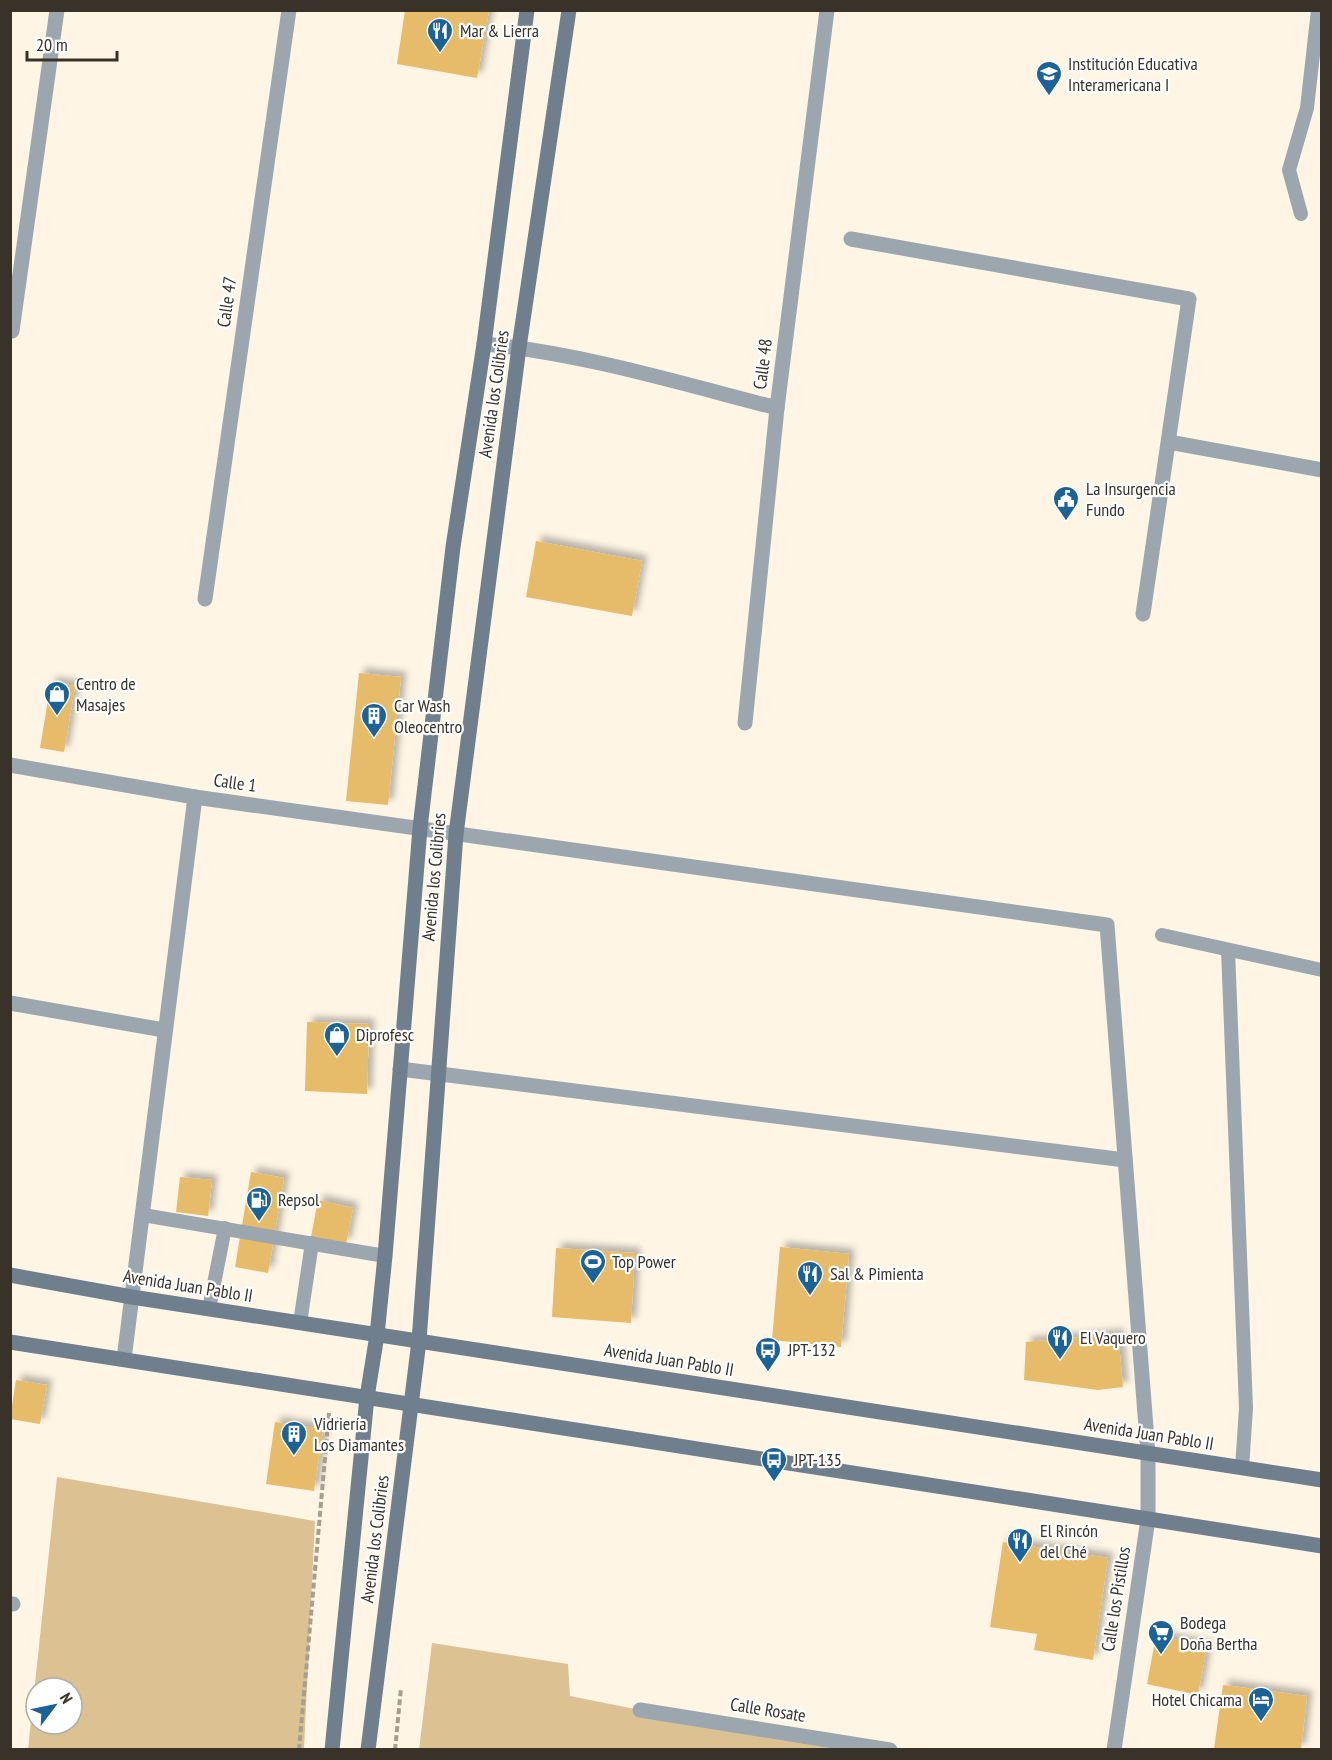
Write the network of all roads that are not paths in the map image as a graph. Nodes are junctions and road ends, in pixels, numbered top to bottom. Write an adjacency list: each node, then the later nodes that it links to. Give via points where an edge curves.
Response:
1 (57, 10): 8 (street)
2 (289, 10): 16 (street, Calle 47)
3 (527, 10): 11 (street, Avenida los Colibries)
4 (569, 10): 12 (street, Avenida los Colibries)
5 (827, 10): 13 (street, Calle 48)
6 (1318, 10): 7 (lane, via 1307,108 1289,170)
7 (1300, 214)
8 (18, 235): 10 (street)
9 (851, 239): 14 (street, via 1190,299)
10 (12, 331)
11 (484, 344): 12 (street); 21 (street, Avenida los Colibries, via 453,547)
12 (519, 347): 13 (street); 22 (street, Avenida los Colibries)
13 (777, 408): 18 (street, Calle 48)
14 (1169, 442): 15 (street); 17 (street)
15 (1322, 470)
16 (205, 599)
17 (1143, 614)
18 (745, 723)
19 (10, 765): 20 (street, Calle 1)
20 (195, 797): 21 (street, Calle 1); 27 (street)
21 (420, 828): 22 (street, Calle 1); 28 (street, Avenida los Colibries)
22 (456, 834): 29 (street, Avenida los Colibries); 30 (street, Calle 1, via 1107,925)
23 (1162, 935): 24 (lane)
24 (1228, 950): 25 (lane); 46 (lane, via 1246,1408)
25 (1322, 970)
26 (10, 1003): 27 (street)
27 (164, 1030): 31 (street)
28 (400, 1069): 29 (street); 34 (street, Avenida los Colibries)
29 (438, 1074): 30 (street); 40 (street, Avenida los Colibries)
30 (1125, 1160): 45 (street, Calle los Pistillos)
31 (143, 1215): 32 (lane); 36 (street)
32 (225, 1228): 33 (lane); 37 (lane)
33 (312, 1243): 34 (lane); 38 (lane)
34 (385, 1256): 39 (street, Avenida los Colibries)
35 (10, 1275): 36 (street, Avenida Juan Pablo II)
36 (132, 1297): 37 (street, Avenida Juan Pablo II); 42 (street)
37 (209, 1309): 38 (street, Avenida Juan Pablo II)
38 (300, 1323): 39 (street, Avenida Juan Pablo II)
39 (377, 1335): 40 (street, Avenida Juan Pablo II); 43 (street, Avenida los Colibries)
40 (419, 1341): 44 (street, Avenida los Colibries); 45 (street, Avenida Juan Pablo II)
41 (10, 1342): 42 (street)
42 (124, 1359): 43 (street)
43 (367, 1397): 44 (street); 51 (street, Avenida los Colibries)
44 (411, 1404): 48 (street); 52 (street, Avenida los Colibries)
45 (1148, 1454): 46 (street, Avenida Juan Pablo II); 48 (street, Calle los Pistillos)
46 (1242, 1468): 47 (street, Avenida Juan Pablo II)
47 (1322, 1480)
48 (1148, 1519): 49 (street); 54 (street, Calle los Pistillos)
49 (1322, 1546)
50 (640, 1710): 53 (street, Calle Rosate)
51 (332, 1749)
52 (368, 1749)
53 (884, 1749)
54 (1114, 1749)

